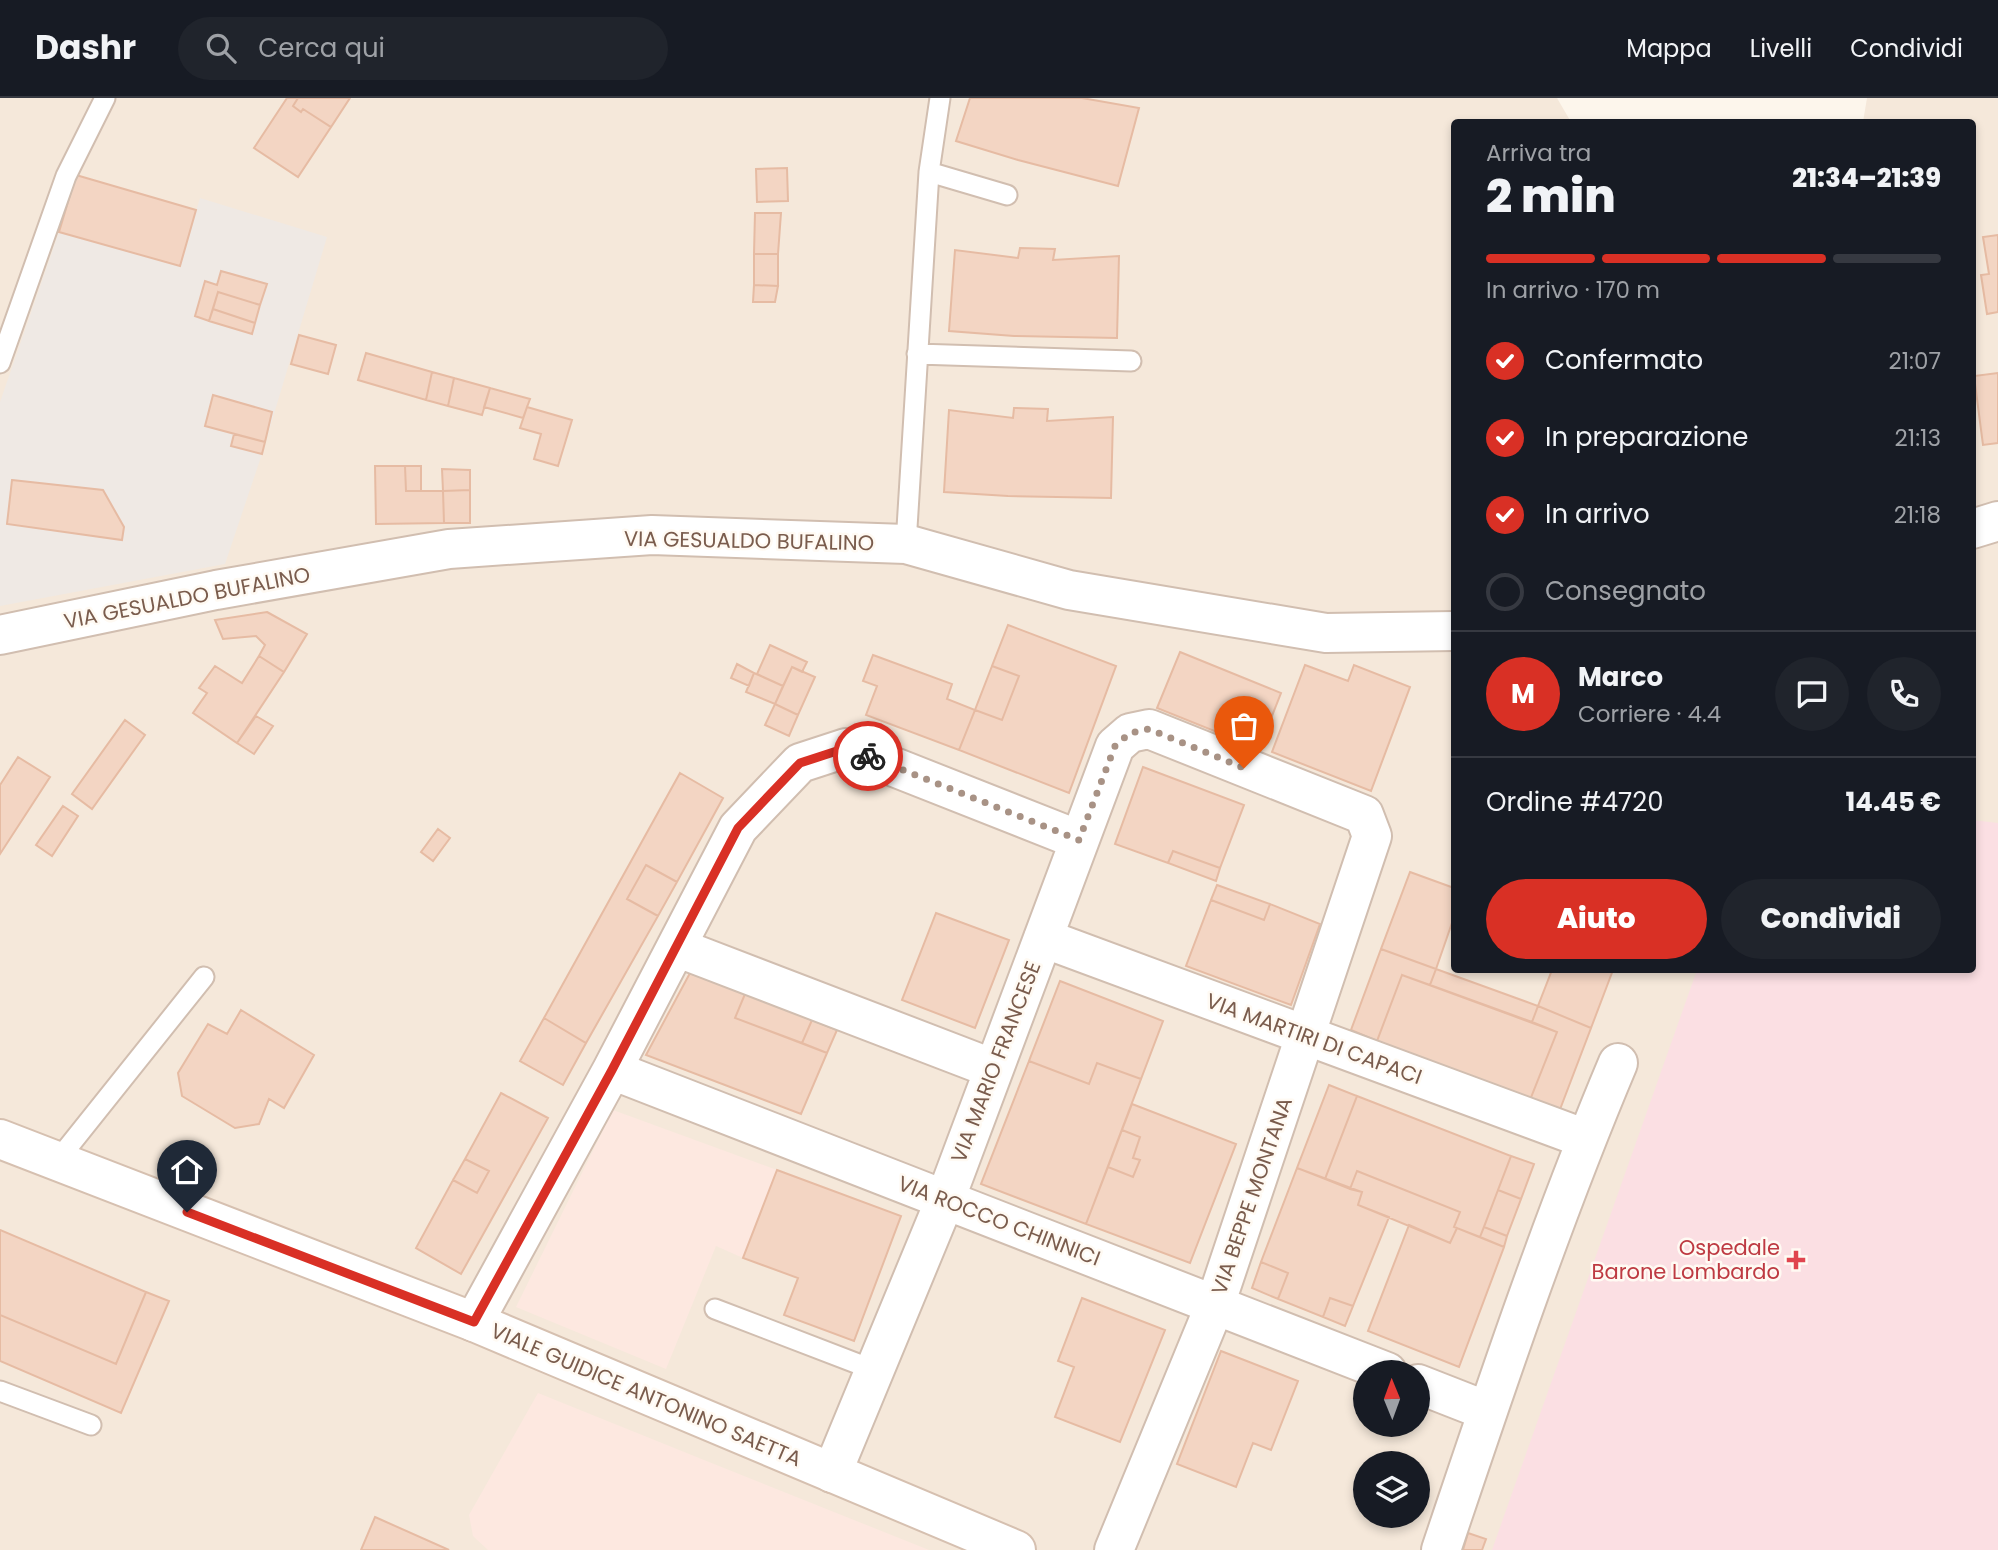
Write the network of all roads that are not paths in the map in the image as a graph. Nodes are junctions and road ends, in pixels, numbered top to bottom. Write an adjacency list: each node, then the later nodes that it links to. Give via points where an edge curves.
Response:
1 (105, 98): 7 (lane, via 66,176)
2 (940, 98): 3 (lane)
3 (929, 172): 4 (lane); 5 (lane)
4 (1007, 195)
5 (917, 354): 6 (lane); 10 (lane)
6 (1131, 361)
7 (0, 363)
8 (1998, 521): 9 (street)
9 (1976, 528)
10 (906, 544): 11 (street, VIA GESUALDO BUFALINO, via 1069,590 1312,631); 12 (street, VIA GESUALDO BUFALINO, via 652,535 449,549 216,590)
11 (1451, 631)
12 (0, 635)
13 (1371, 836): 14 (street, VIA MARIO FRANCESE, via 1364,815 1149,729 1130,733 1115,746); 18 (street, VIA BEPPE MONTANA)
14 (1079, 840): 15 (street, VIA MARIO FRANCESE); 16 (street, via 846,748 800,763 738,828)
15 (1042, 938): 18 (street, VIA MARTIRI DI CAPACI); 20 (street, VIA MARIO FRANCESE)
16 (676, 947): 20 (street); 21 (street)
17 (204, 977): 24 (lane)
18 (1306, 1036): 23 (street, VIA MARTIRI DI CAPACI); 26 (street, VIA BEPPE MONTANA)
19 (1618, 1063): 23 (street)
20 (993, 1069): 25 (street, VIA MARIO FRANCESE)
21 (612, 1070): 25 (street, VIA ROCCO CHINNICI); 28 (street)
22 (0, 1139): 24 (street, VIALE GUIDICE ANTONINO SAETTA)
23 (1586, 1139): 33 (street)
24 (57, 1161): 28 (street, VIALE GUIDICE ANTONINO SAETTA)
25 (944, 1200): 26 (street, VIA ROCCO CHINNICI); 30 (street, VIA MARIO FRANCESE)
26 (1215, 1305): 29 (street, VIA ROCCO CHINNICI); 37 (street, VIA BEPPE MONTANA)
27 (715, 1308): 30 (lane)
28 (474, 1322): 35 (street, VIALE GUIDICE ANTONINO SAETTA)
29 (1356, 1360)
30 (874, 1370): 35 (street, VIA MARIO FRANCESE)
31 (1430, 1389): 33 (street)
32 (0, 1391): 34 (lane)
33 (1487, 1411): 38 (street)
34 (91, 1425)
35 (832, 1473): 36 (street, VIALE GUIDICE ANTONINO SAETTA)
36 (1016, 1550)
37 (1114, 1550)
38 (1441, 1550)

